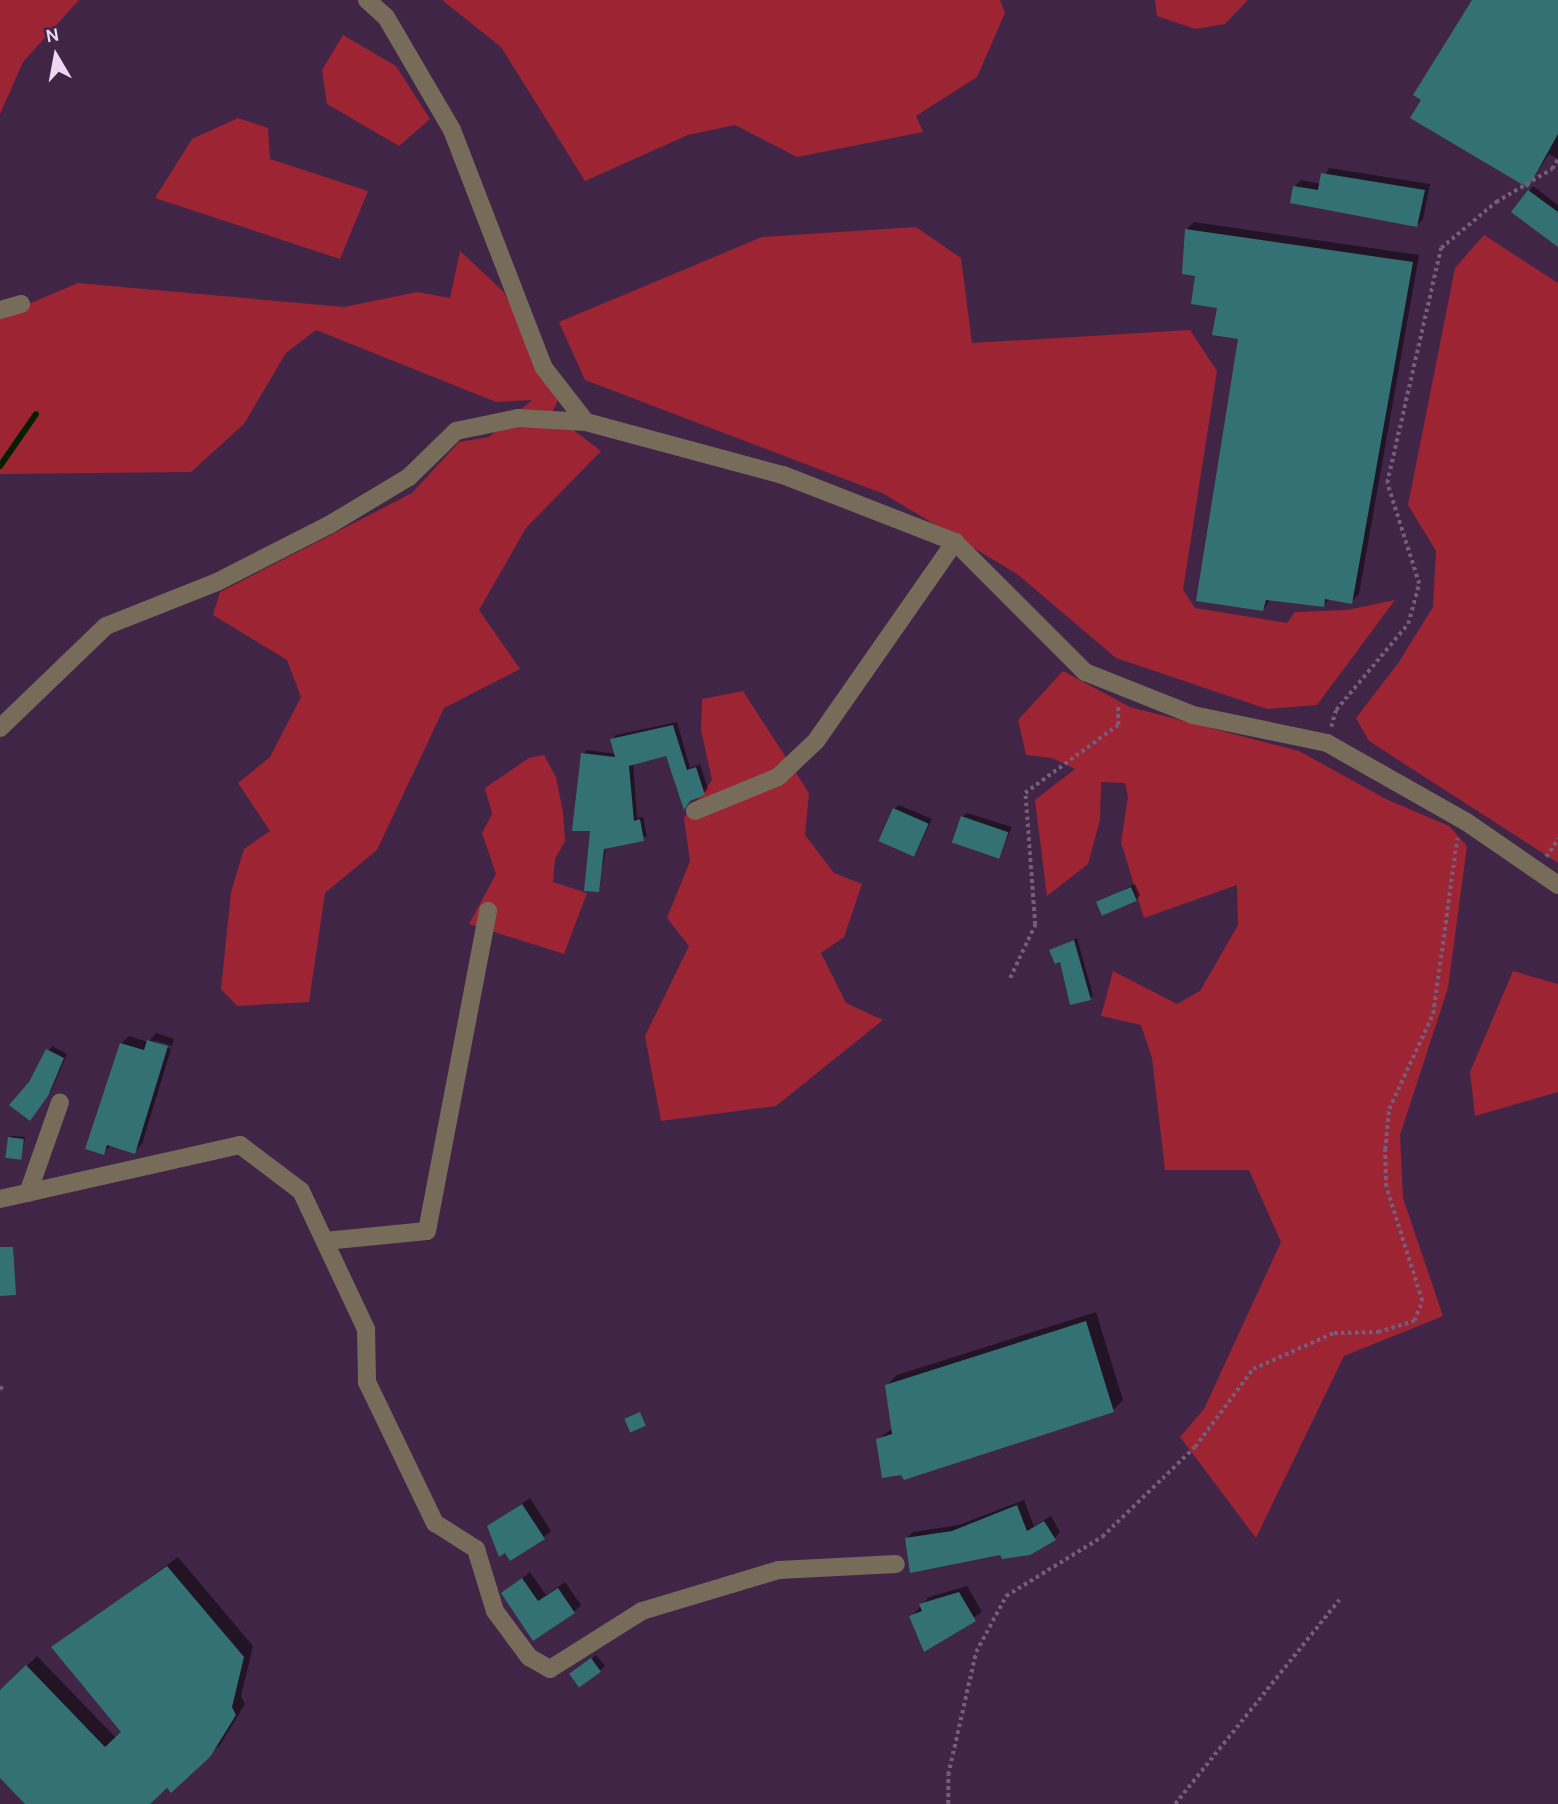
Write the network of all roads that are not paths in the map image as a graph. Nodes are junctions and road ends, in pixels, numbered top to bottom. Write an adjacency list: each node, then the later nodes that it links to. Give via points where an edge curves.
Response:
1 (367, 0): 2 (street)
2 (384, 9): 5 (street, via 452,130 544,368)
3 (21, 303): 4 (street)
4 (0, 310)
5 (586, 422): 6 (street, via 783,475); 7 (street, via 518,418 456,431 409,477 329,525 217,582 106,626)
6 (955, 542): 8 (street, via 816,741 778,777); 9 (street, via 1085,672 1193,715 1327,743 1465,821)
7 (0, 728)
8 (695, 811)
9 (1558, 885)
10 (488, 911): 14 (street, via 427,1231)
11 (60, 1102): 12 (street)
12 (28, 1192): 13 (street); 14 (street, via 240,1145 301,1191)
13 (0, 1199)
14 (325, 1241): 15 (street, via 366,1329 368,1382 435,1523 476,1549 495,1611 529,1657 550,1669 642,1611 779,1570)
15 (896, 1564)

